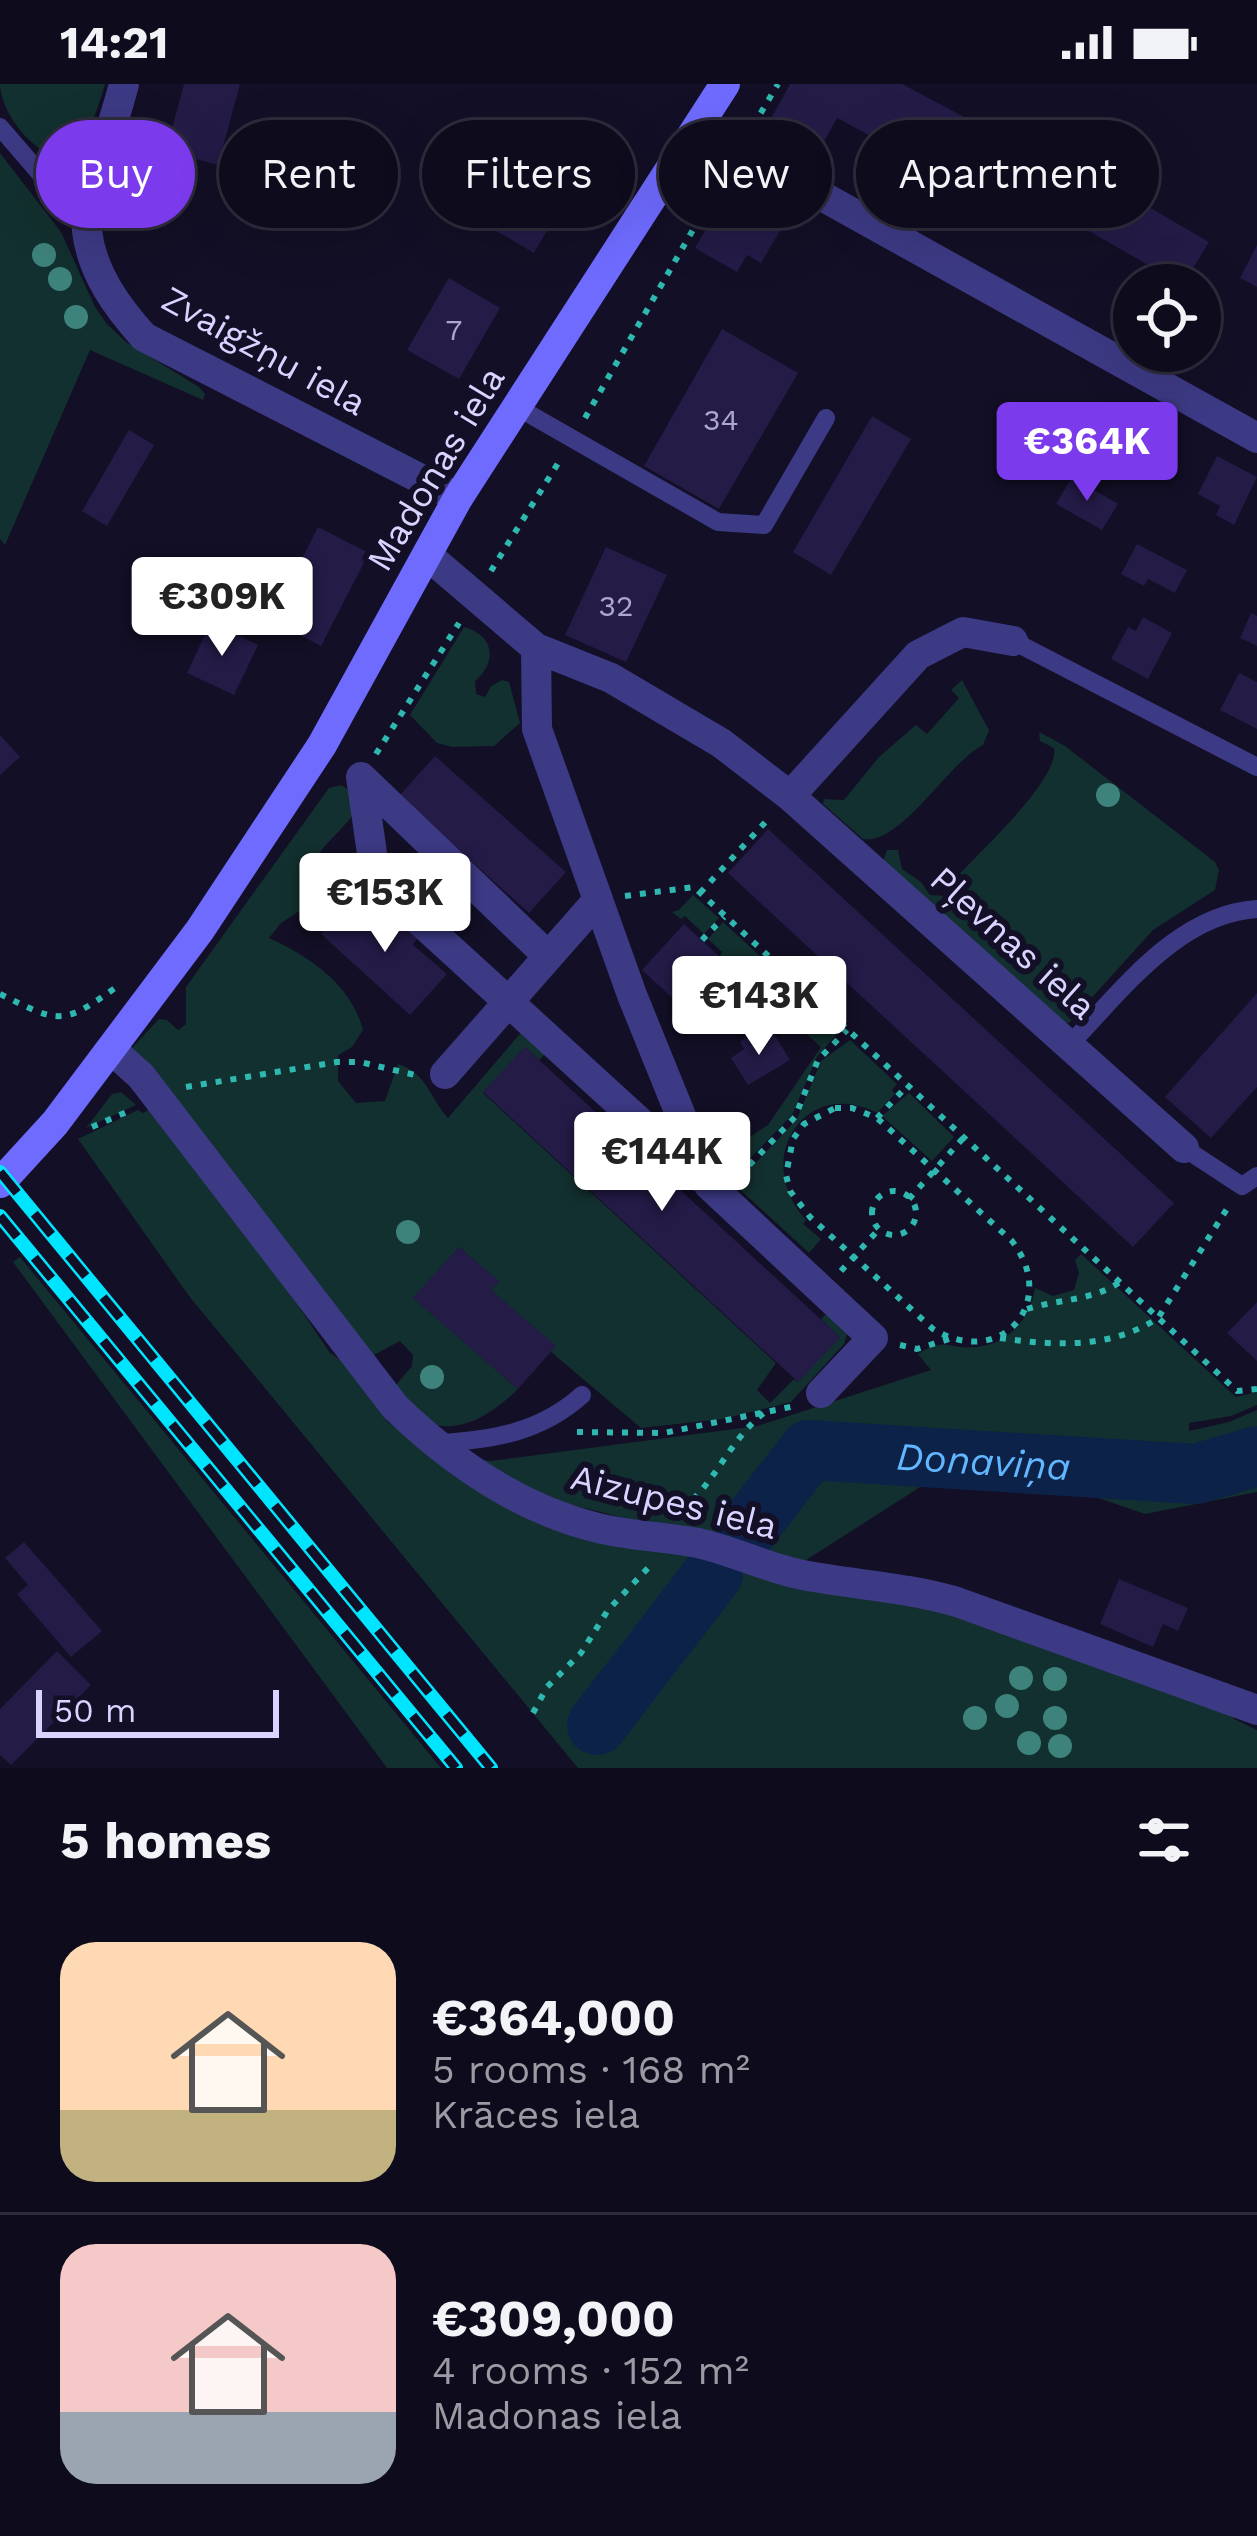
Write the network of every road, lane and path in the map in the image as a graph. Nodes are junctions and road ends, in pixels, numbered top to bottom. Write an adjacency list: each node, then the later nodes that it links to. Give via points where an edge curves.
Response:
1 (124, 84): 4 (street)
2 (725, 84): 5 (main road, Madonas iela)
3 (778, 84): 6 (path)
4 (115, 120)
5 (702, 120)
6 (756, 120)
7 (0, 128): 8 (lane)
8 (36, 169)
9 (659, 187): 13 (main road, Madonas iela)
10 (832, 201): 15 (street)
11 (87, 228): 17 (street, Zvaigžņu iela, via 115,305 144,337)
12 (694, 228): 16 (path)
13 (517, 407): 16 (lane); 17 (main road, Madonas iela)
14 (826, 418): 16 (lane, via 764,525 718,522)
15 (1257, 438)
16 (572, 440)
17 (458, 499): 18 (main road, Madonas iela)
18 (427, 556): 20 (street, Pļevnas iela); 21 (main road, Madonas iela)
19 (1013, 641): 22 (lane); 24 (street, via 964,632 918,655)
20 (536, 648): 24 (street, Pļevnas iela, via 611,678 721,743); 26 (street, via 537,729)
21 (322, 745): 23 (street); 36 (main road, Madonas iela)
22 (1257, 767)
23 (361, 777): 30 (street); 33 (street, via 376,881)
24 (790, 796): 25 (path); 35 (street, Pļevnas iela)
25 (700, 893): 26 (path, via 694,887); 28 (path)
26 (598, 900): 30 (street); 47 (street)
27 (1257, 909): 35 (lane, via 1231,910 1186,934)
28 (725, 916): 29 (path); 34 (path)
29 (702, 940)
30 (548, 956): 33 (street)
31 (120, 984): 32 (path, via 71,1017)
32 (0, 994)
33 (509, 1000): 37 (street); 47 (street)
34 (848, 1029): 38 (path); 47 (path, via 818,1060 795,1117)
35 (1069, 1045): 43 (street, Pļevnas iela)
36 (112, 1050): 39 (street, Aizupes iela, via 128,1060); 46 (main road, Madonas iela)
37 (445, 1074): 39 (path, via 337,1063 238,1076)
38 (908, 1085): 40 (path); 42 (path)
39 (147, 1102): 41 (path); 62 (street, Aizupes iela, via 370,1378)
40 (877, 1118): 44 (path); 50 (path, via 852,1108 818,1114 787,1157 797,1204)
41 (84, 1131)
42 (964, 1137): 44 (path); 51 (path)
43 (1184, 1148): 45 (lane)
44 (935, 1170): 48 (path); 53 (path, via 1024,1257)
45 (1249, 1181): 54 (path)
46 (0, 1183)
47 (714, 1191): 52 (street)
48 (908, 1199): 49 (path, via 915,1222 903,1234); 49 (path, via 885,1192 872,1205)
49 (878, 1228): 50 (path)
50 (854, 1256): 52 (path); 57 (path)
51 (1120, 1282): 53 (path, via 1091,1298); 54 (path)
52 (823, 1292): 55 (street)
53 (1027, 1309): 56 (path)
54 (1158, 1318): 56 (path, via 1120,1338 1084,1343); 58 (path, via 1238,1391)
55 (873, 1338): 57 (path, via 917,1348); 59 (street)
56 (994, 1338): 57 (path)
57 (950, 1339)
58 (1257, 1389)
59 (821, 1393): 61 (path, via 797,1406 664,1433)
60 (582, 1395): 61 (lane)
61 (526, 1430): 62 (lane)
62 (434, 1443): 63 (street, Aizupes iela, via 498,1487 565,1518 801,1575 957,1601)
63 (1257, 1710)

